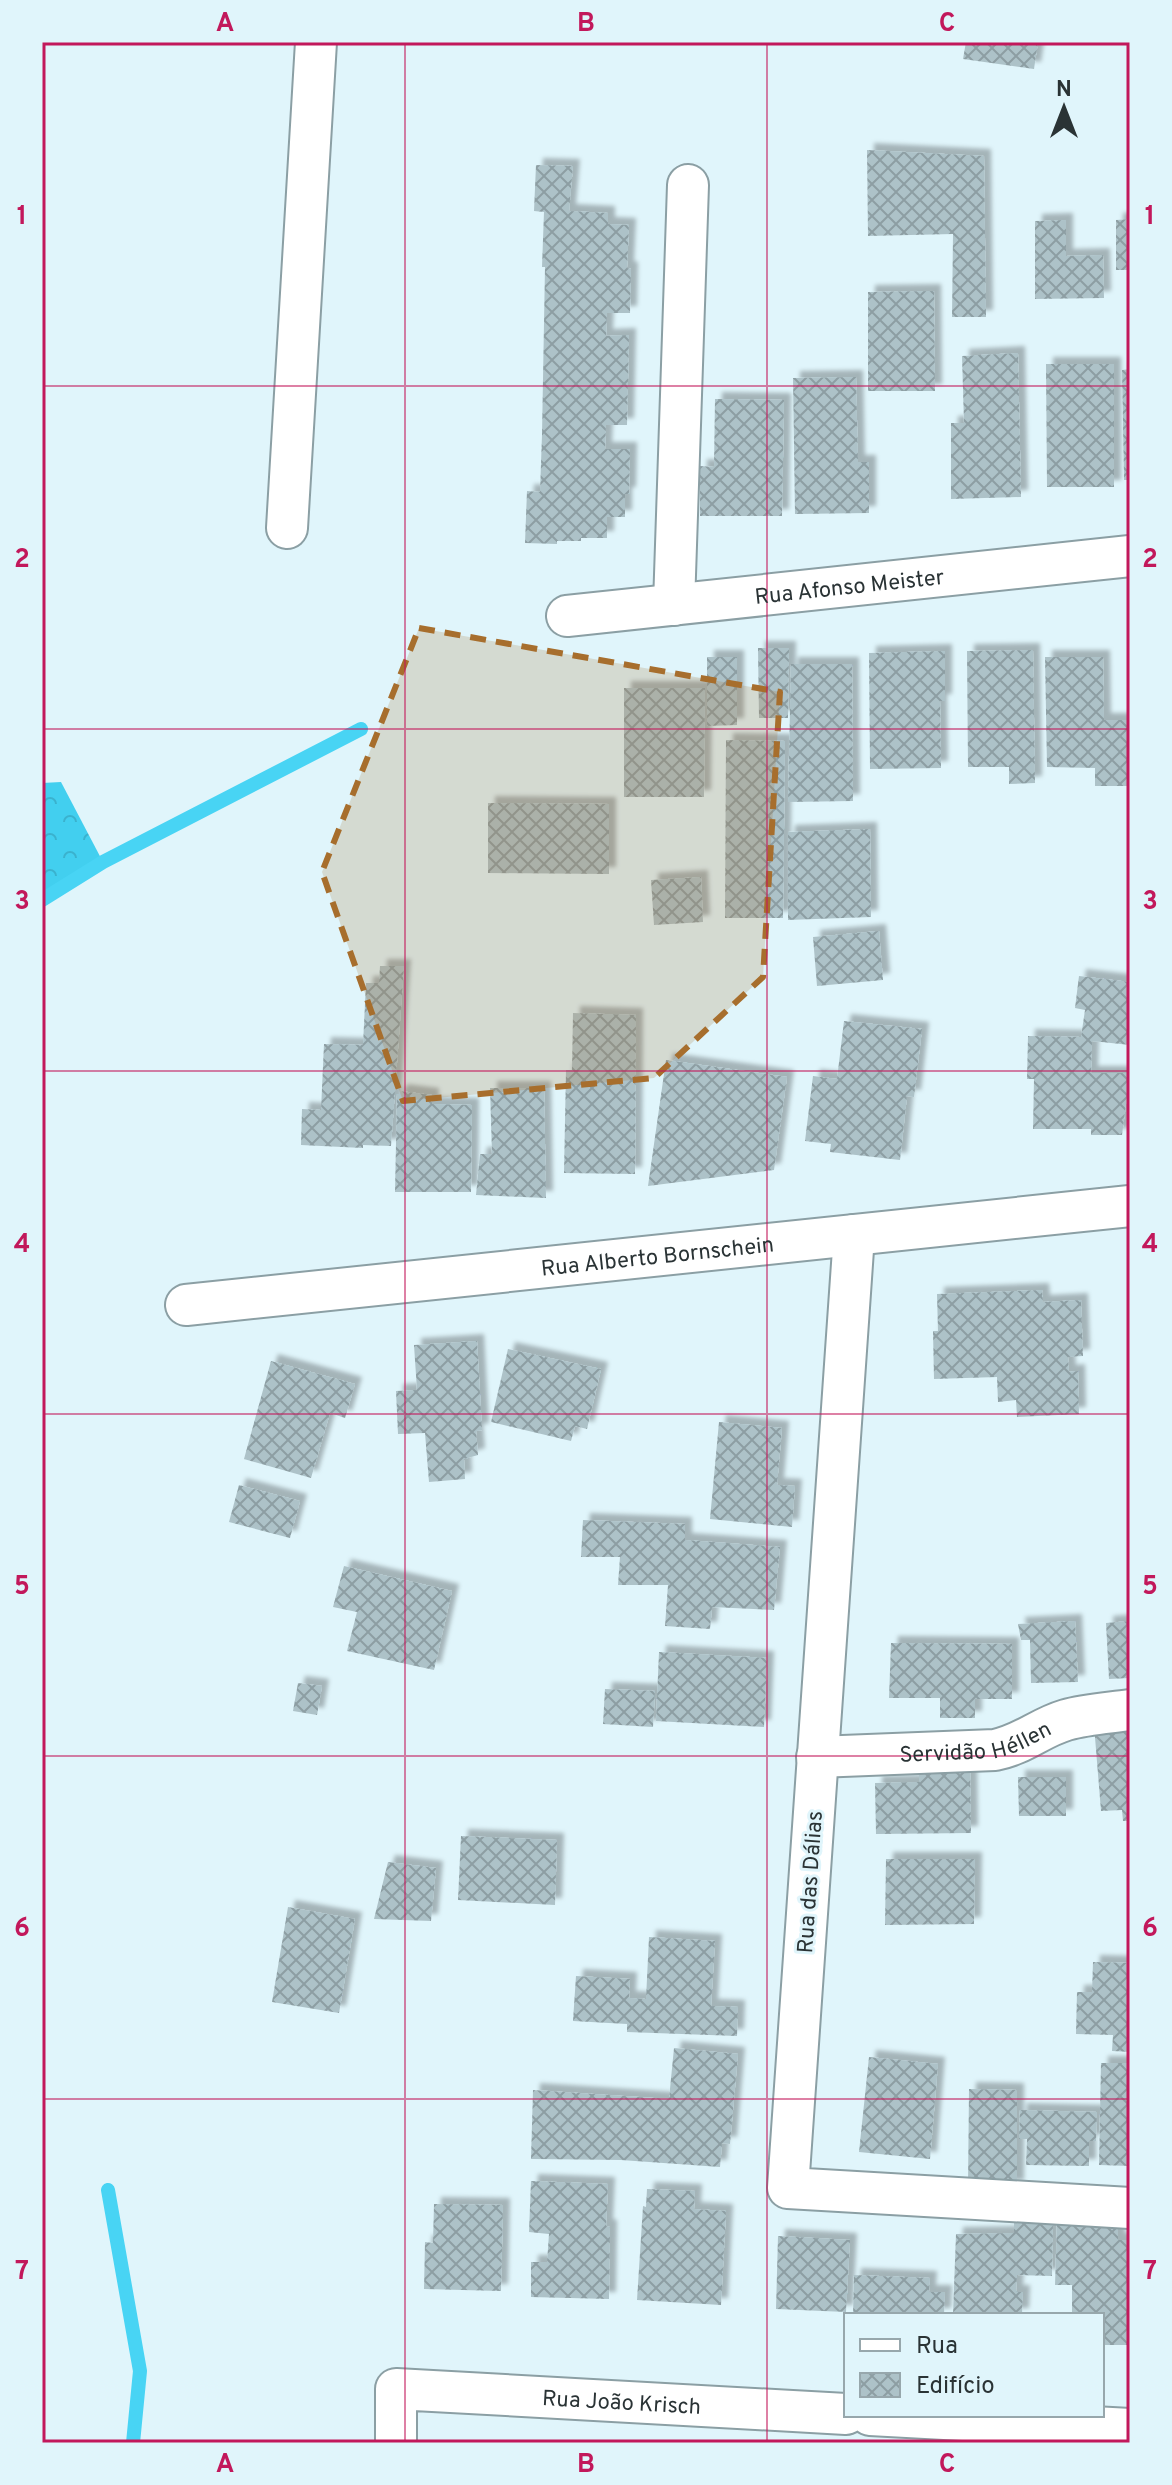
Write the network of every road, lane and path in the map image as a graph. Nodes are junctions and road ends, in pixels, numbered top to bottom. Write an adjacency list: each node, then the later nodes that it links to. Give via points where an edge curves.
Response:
1 (316, 42): 3 (street)
2 (688, 185): 5 (street)
3 (287, 528)
4 (1130, 556): 5 (street, Rua Afonso Meister)
5 (674, 605): 6 (street, Rua Afonso Meister)
6 (567, 616)
7 (1130, 1206): 8 (street, Rua Alberto Bornschein)
8 (854, 1235): 9 (street, Rua Alberto Bornschein); 11 (street, Rua das Dálias)
9 (186, 1305)
10 (1130, 1710): 11 (street, Servidão Héllen, via 1066,1720 995,1750)
11 (817, 1757): 12 (street, Rua das Dálias, via 788,2188)
12 (1130, 2208)
13 (844, 2414): 16 (street, Rua João Krisch, via 396,2389)
14 (907, 2417): 15 (street)
15 (1130, 2429)
16 (396, 2443)

